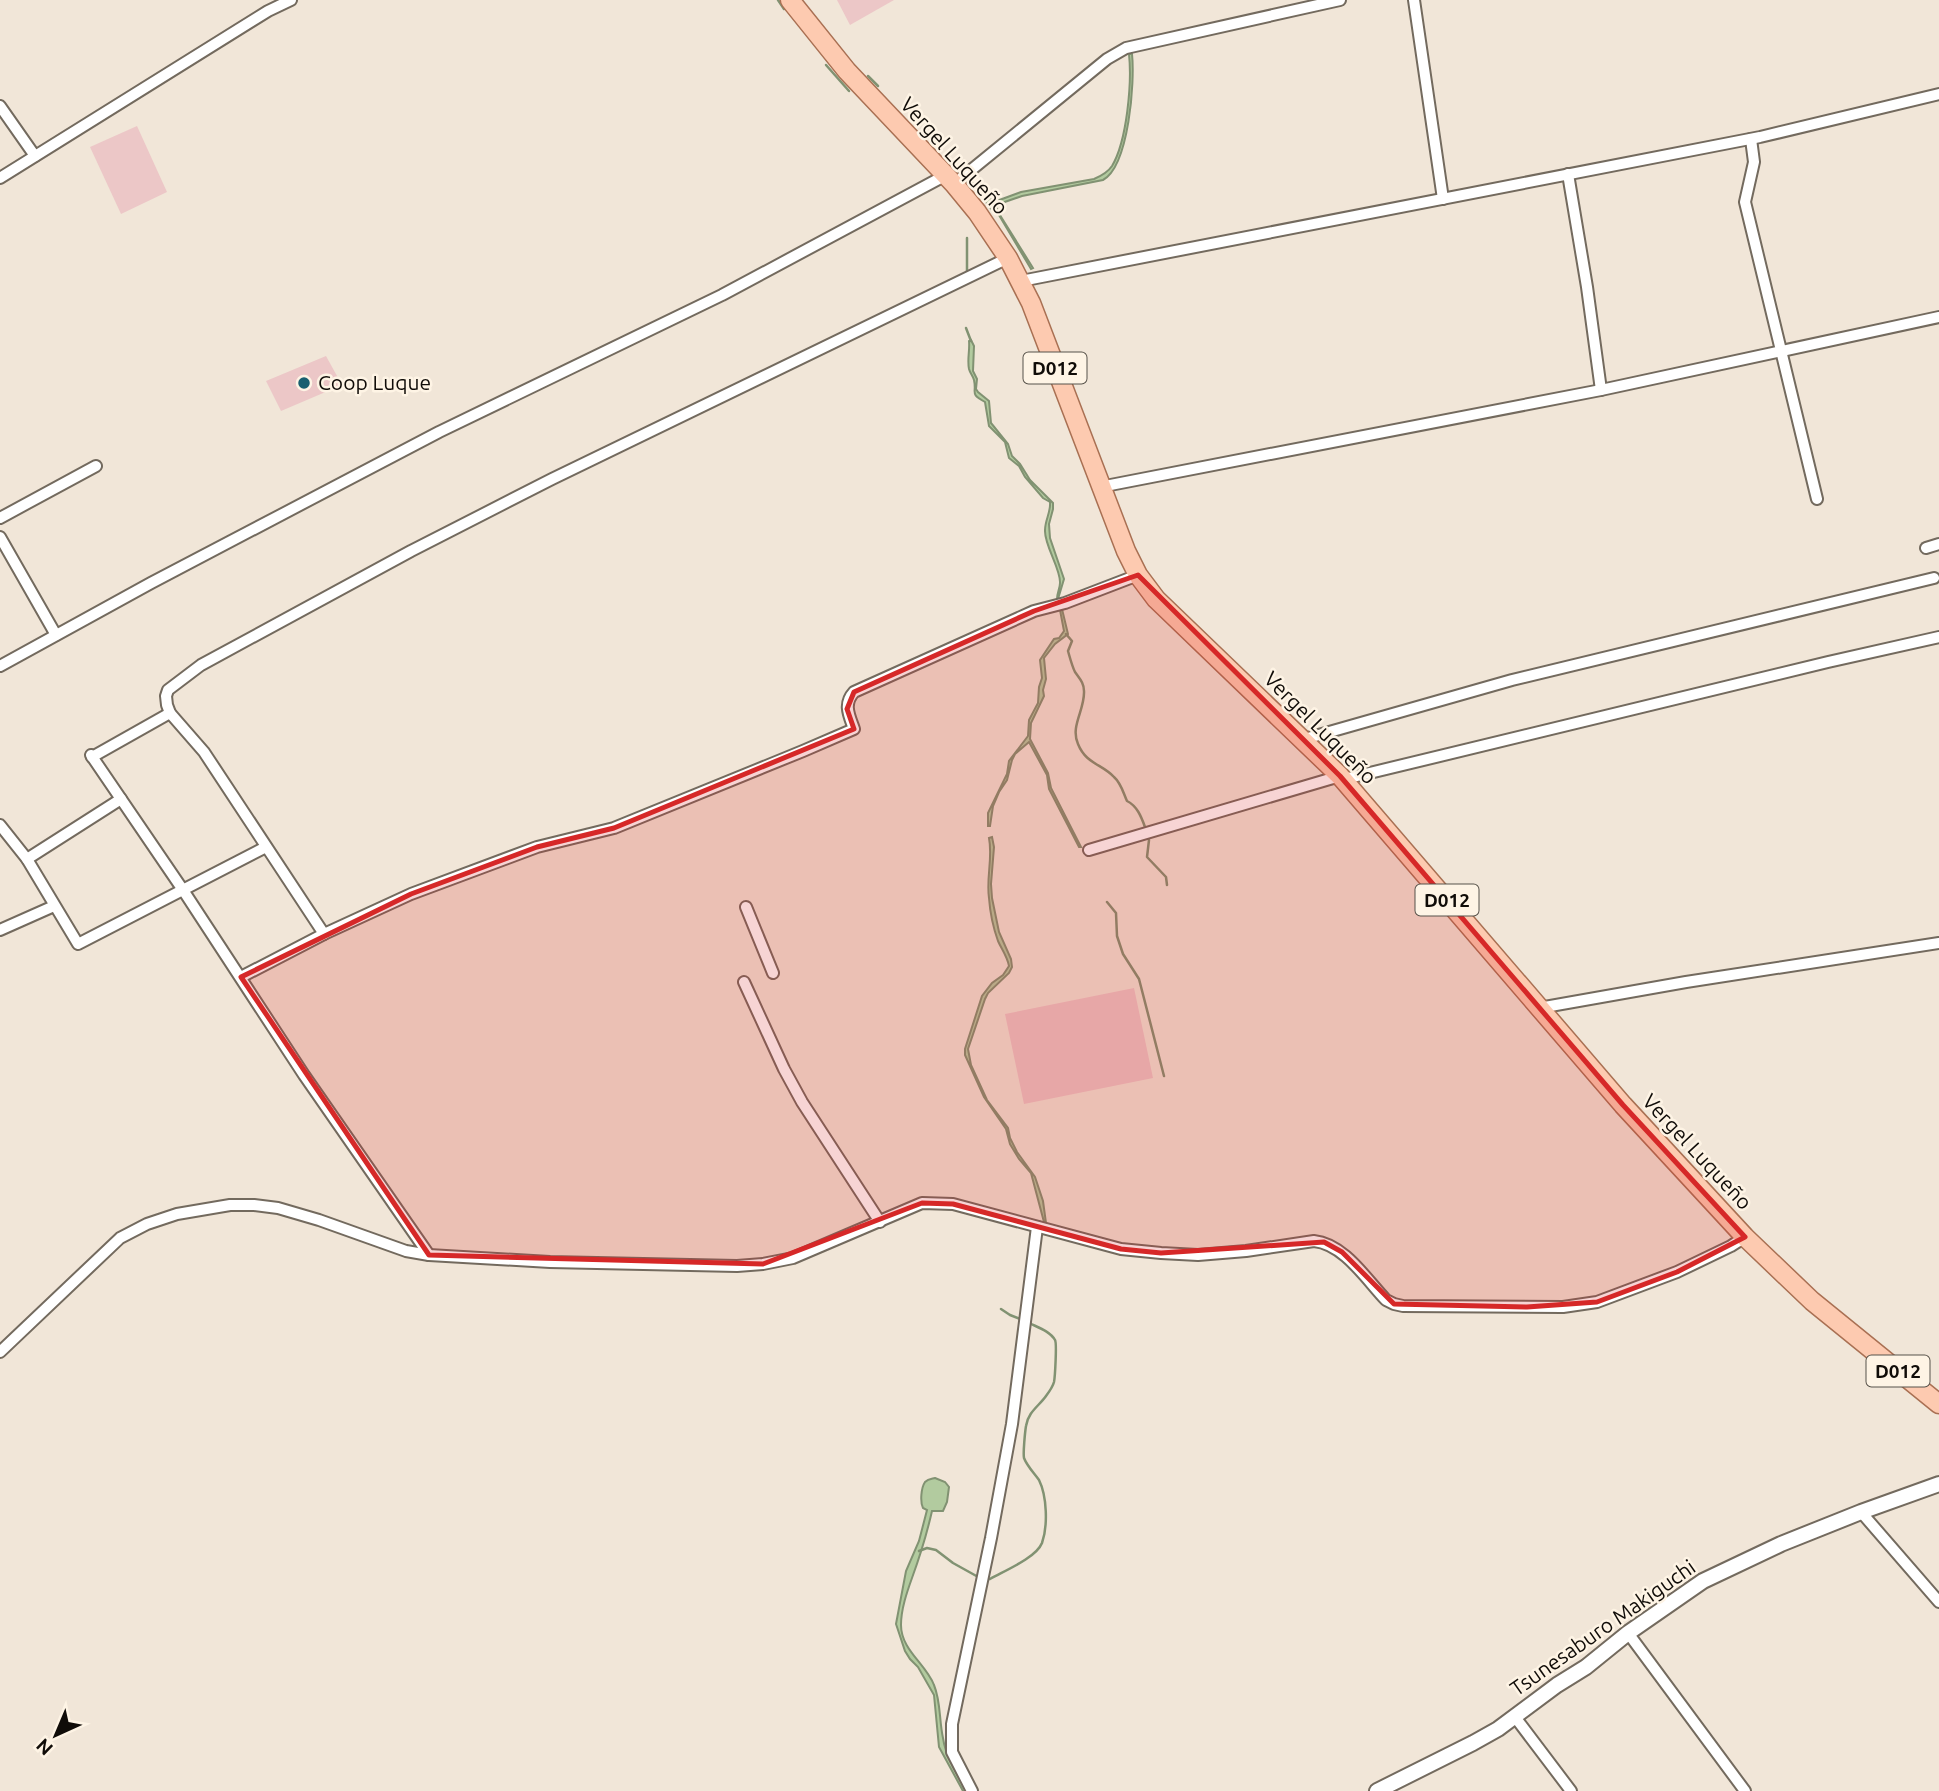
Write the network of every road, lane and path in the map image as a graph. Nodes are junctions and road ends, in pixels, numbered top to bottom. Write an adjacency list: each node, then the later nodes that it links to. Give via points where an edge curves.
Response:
1 (291, 0): 8 (street)
2 (790, 0): 11 (main road, Vergel Luqueño / D012, via 847,71)
3 (1340, 0): 11 (street, via 1126,48)
4 (1414, 0): 12 (street)
5 (1939, 94): 7 (street)
6 (0, 106): 8 (street)
7 (1751, 139): 9 (street); 16 (street, via 1754,163 1745,202)
8 (35, 156): 10 (street)
9 (1568, 174): 12 (street); 17 (street)
10 (0, 178)
11 (950, 180): 13 (main road, Vergel Luqueño / D012); 27 (street, via 439,432)
12 (1443, 199): 14 (street)
13 (1008, 258): 14 (main road, Vergel Luqueño / D012); 30 (street, via 552,479 201,665 168,690)
14 (1021, 281): 19 (main road, Vergel Luqueño / D012)
15 (1939, 317): 16 (street)
16 (1781, 352): 17 (street); 20 (street)
17 (1601, 390): 19 (street)
18 (96, 466): 21 (street)
19 (1100, 487): 25 (main road, Vergel Luqueño / D012)
20 (1817, 499)
21 (0, 518)
22 (0, 537): 27 (street)
23 (1939, 544): 24 (street)
24 (1926, 548)
25 (1138, 575): 31 (main road, Vergel Luqueño / D012); 42 (street, via 1034,611 854,692 847,709 854,729 614,828 537,847 411,894)
26 (1934, 578): 31 (street, via 1511,680)
27 (56, 635): 29 (street)
28 (1939, 637): 32 (street, via 1349,778)
29 (0, 666)
30 (170, 713): 33 (street, via 91,756); 35 (street, via 204,752)
31 (1301, 740): 32 (main road, Vergel Luqueño / D012)
32 (1340, 776): 36 (street); 47 (main road, Vergel Luqueño / D012)
33 (121, 799): 37 (street); 38 (street)
34 (0, 825): 37 (street)
35 (267, 847): 38 (street); 42 (street)
36 (1089, 850)
37 (27, 859): 39 (street)
38 (183, 890): 39 (street, via 78,944); 45 (street)
39 (54, 906): 41 (street)
40 (746, 907): 44 (street)
41 (0, 930)
42 (324, 934): 45 (street)
43 (1939, 943): 47 (street)
44 (773, 973)
45 (241, 977): 51 (street)
46 (744, 982): 48 (street, via 802,1101)
47 (1539, 1008): 50 (main road, Vergel Luqueño / D012)
48 (880, 1222): 49 (street, via 922,1203 953,1204); 51 (street, via 793,1258 750,1265)
49 (1037, 1227): 50 (street, via 1121,1249 1199,1255 1324,1242 1342,1252 1386,1300 1403,1306 1563,1307 1597,1302 1677,1272); 59 (street, via 1012,1424 952,1724 952,1752)
50 (1745, 1237): 53 (main road, Vergel Luqueño / D012, via 1821,1308)
51 (429, 1255): 52 (street, via 278,1208 230,1205 177,1213 120,1238)
52 (0, 1352)
53 (1939, 1405)
54 (1939, 1484): 55 (street, Tsunesaburo Makiguchi)
55 (1861, 1512): 56 (street); 57 (street, Tsunesaburo Makiguchi, via 1703,1581)
56 (1939, 1602)
57 (1628, 1633): 58 (street, Tsunesaburo Makiguchi); 62 (street)
58 (1515, 1717): 60 (street, Tsunesaburo Makiguchi); 61 (street)
59 (972, 1791)
60 (1377, 1791)
61 (1571, 1791)
62 (1745, 1791)

